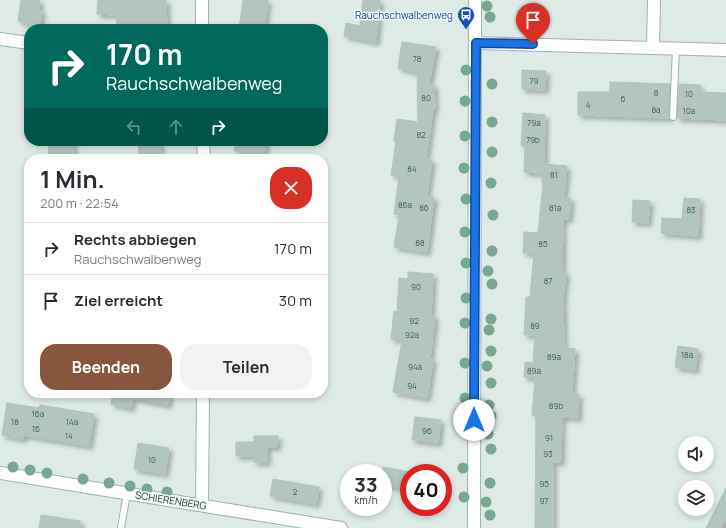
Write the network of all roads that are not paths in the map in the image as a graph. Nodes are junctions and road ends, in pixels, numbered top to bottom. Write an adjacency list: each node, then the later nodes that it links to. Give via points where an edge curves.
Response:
1 (202, 0): 4 (street)
2 (475, 0): 7 (street)
3 (654, 0): 8 (street)
4 (202, 24)
5 (0, 39): 6 (street)
6 (24, 42)
7 (476, 43): 8 (street); 18 (street)
8 (653, 47): 9 (street)
9 (676, 48): 10 (street); 11 (lane)
10 (726, 50)
11 (673, 117)
12 (203, 398): 15 (street)
13 (0, 472): 14 (street, SCHIERENBERG)
14 (127, 493): 15 (street, SCHIERENBERG); 16 (lane)
15 (202, 505): 17 (street, SCHIERENBERG)
16 (121, 528)
17 (341, 528)
18 (474, 528)

